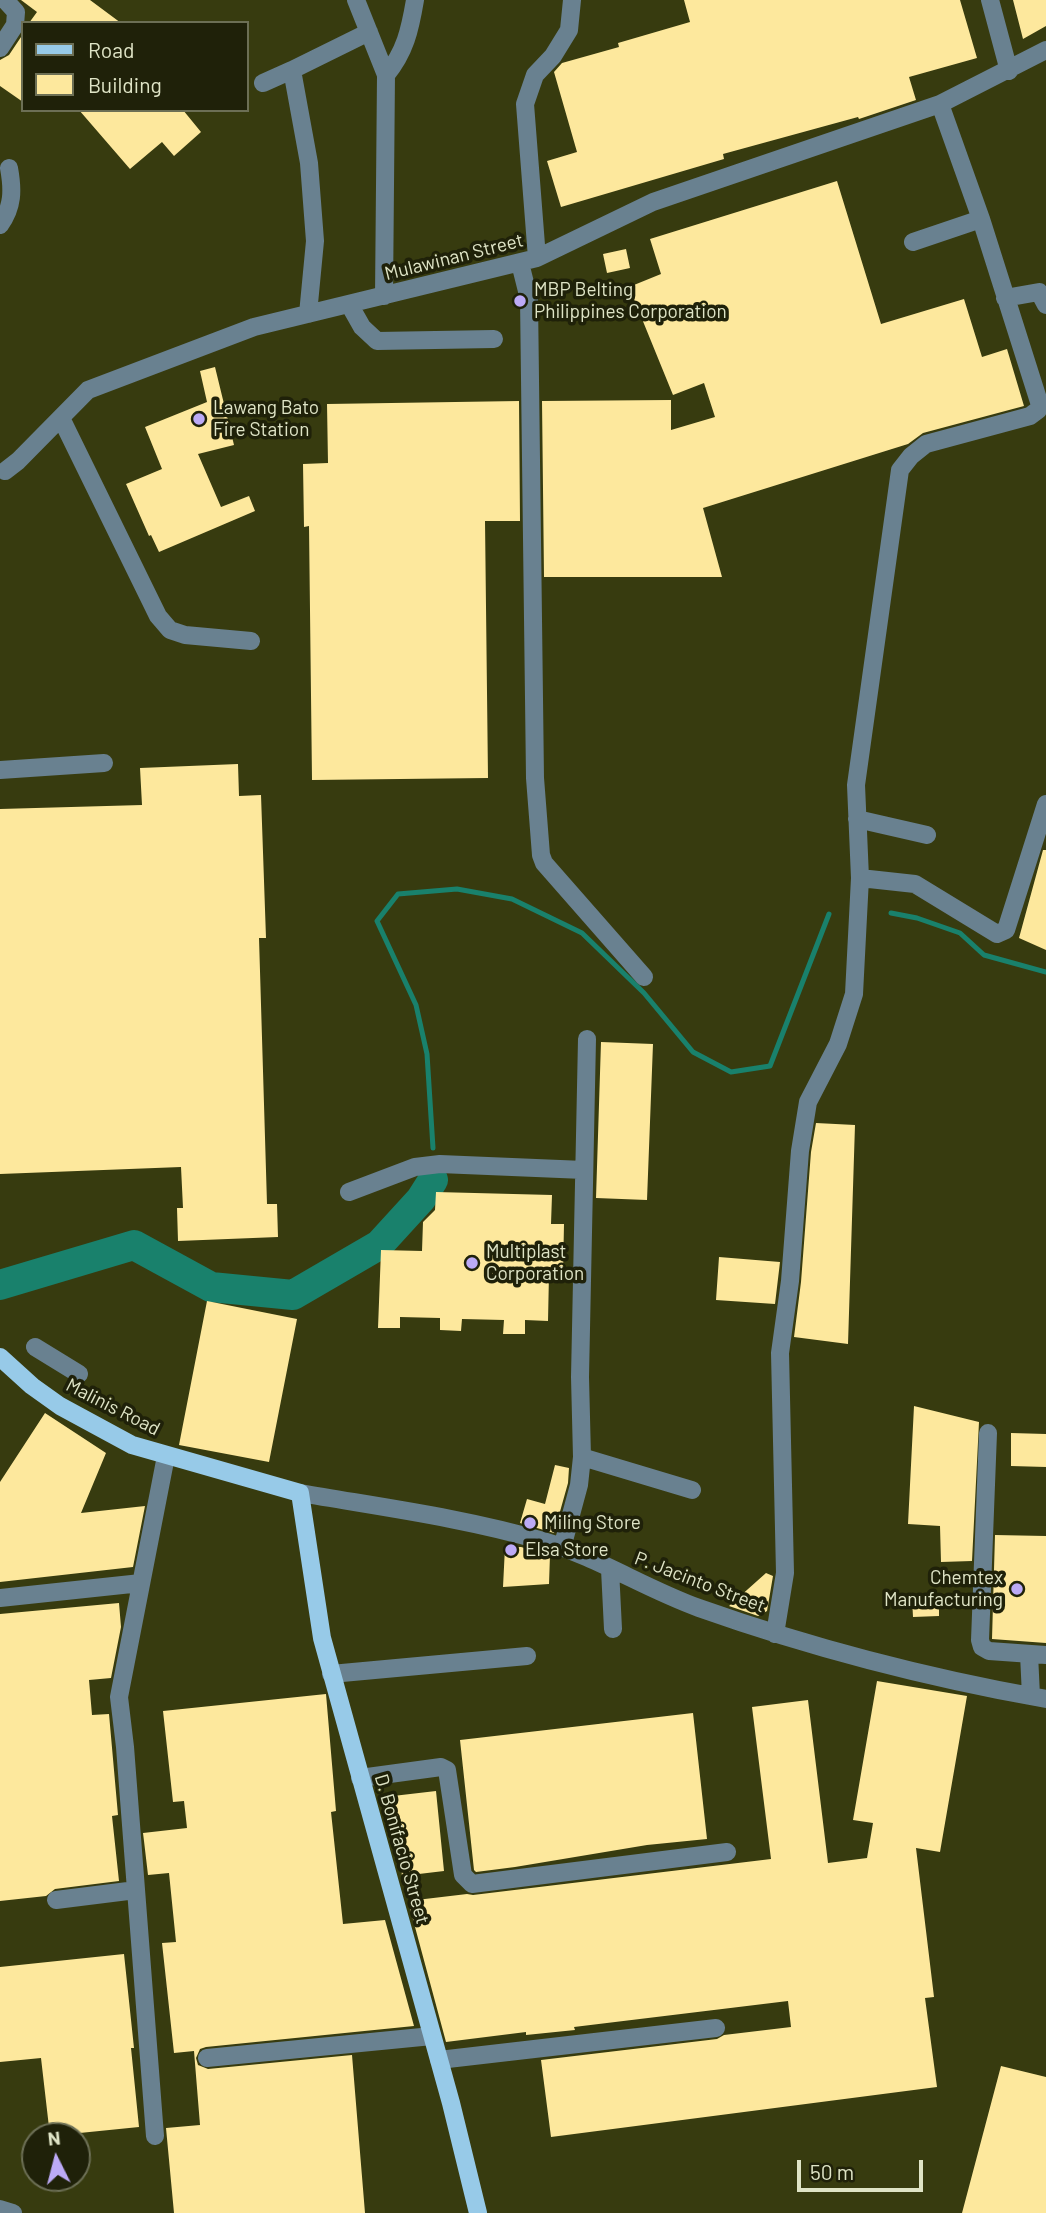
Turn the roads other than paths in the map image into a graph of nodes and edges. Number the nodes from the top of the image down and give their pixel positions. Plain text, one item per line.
1 (5, 0) edge
2 (356, 0) edge
3 (415, 0) edge
4 (572, 0) edge
5 (990, 0) edge
6 (369, 32) junction
7 (0, 48) edge
8 (1046, 50) edge
9 (292, 69) junction
10 (1009, 71) junction
11 (386, 75) junction
12 (263, 83) dead end
13 (940, 104) junction
14 (9, 168) dead end
15 (981, 219) junction
16 (0, 225) edge
17 (913, 242) dead end
18 (528, 260) junction
19 (384, 296) junction
20 (1006, 298) junction
21 (349, 304) junction
22 (1046, 305) edge
23 (308, 314) junction
24 (494, 339) dead end
25 (61, 418) junction
26 (5, 471) dead end
27 (251, 641) dead end
28 (104, 763) dead end
29 (0, 770) edge
30 (1046, 804) edge
31 (857, 819) junction
32 (927, 835) dead end
33 (860, 878) junction
34 (645, 977) dead end
35 (587, 1040) dead end
36 (584, 1170) junction
37 (349, 1192) dead end
38 (35, 1347) dead end
39 (0, 1357) edge
40 (79, 1374) dead end
41 (988, 1433) dead end
42 (166, 1456) junction
43 (582, 1457) junction
44 (692, 1490) dead end
45 (300, 1493) junction
46 (562, 1548) junction
47 (610, 1569) junction
48 (141, 1583) junction
49 (0, 1598) edge
50 (613, 1629) dead end
51 (775, 1634) junction
52 (1037, 1655) edge
53 (527, 1656) dead end
54 (331, 1674) junction
55 (1038, 1698) edge
56 (360, 1778) junction
57 (727, 1852) dead end
58 (136, 1890) junction
59 (56, 1900) dead end
60 (716, 2028) dead end
61 (432, 2036) junction
62 (207, 2058) dead end
63 (439, 2060) junction
64 (155, 2136) dead end
65 (0, 2209) edge
66 (13, 2213) edge
67 (478, 2213) edge

1 - 7 street
2 - 6 street
3 - 11 street
4 - 18 street
5 - 10 street
6 - 9 street
6 - 11 street
8 - 10 street, Mulawinan Street
9 - 12 street
9 - 23 street
10 - 13 street, Mulawinan Street
11 - 19 street
13 - 15 street
13 - 18 street, Mulawinan Street
14 - 16 street
15 - 17 street
15 - 20 street
18 - 19 street, Mulawinan Street
18 - 34 street
19 - 21 street, Mulawinan Street
20 - 22 street
20 - 31 street
21 - 23 street, Mulawinan Street
21 - 24 street
23 - 25 street, Mulawinan Street
25 - 26 street, Mulawinan Street
25 - 27 street
28 - 29 street
30 - 33 street
31 - 32 street
31 - 33 street
33 - 51 street
35 - 36 street
36 - 37 street
36 - 43 street
38 - 40 street
39 - 42 main road, Malinis Road
41 - 52 street
42 - 45 main road, Malinis Road
42 - 48 street
43 - 44 street
43 - 46 street
45 - 46 street, P. Jacinto Street
45 - 54 main road, D. Bonifacio Street
46 - 47 street, P. Jacinto Street
47 - 50 street
47 - 51 street, P. Jacinto Street
48 - 49 street
48 - 58 street
51 - 55 street, P. Jacinto Street
52 - 55 street
53 - 54 street
54 - 56 main road, D. Bonifacio Street
56 - 57 street
56 - 61 main road, D. Bonifacio Street
58 - 59 street
58 - 64 street
60 - 63 street
61 - 62 street
61 - 63 main road, D. Bonifacio Street
63 - 67 main road, D. Bonifacio Street
65 - 66 street

